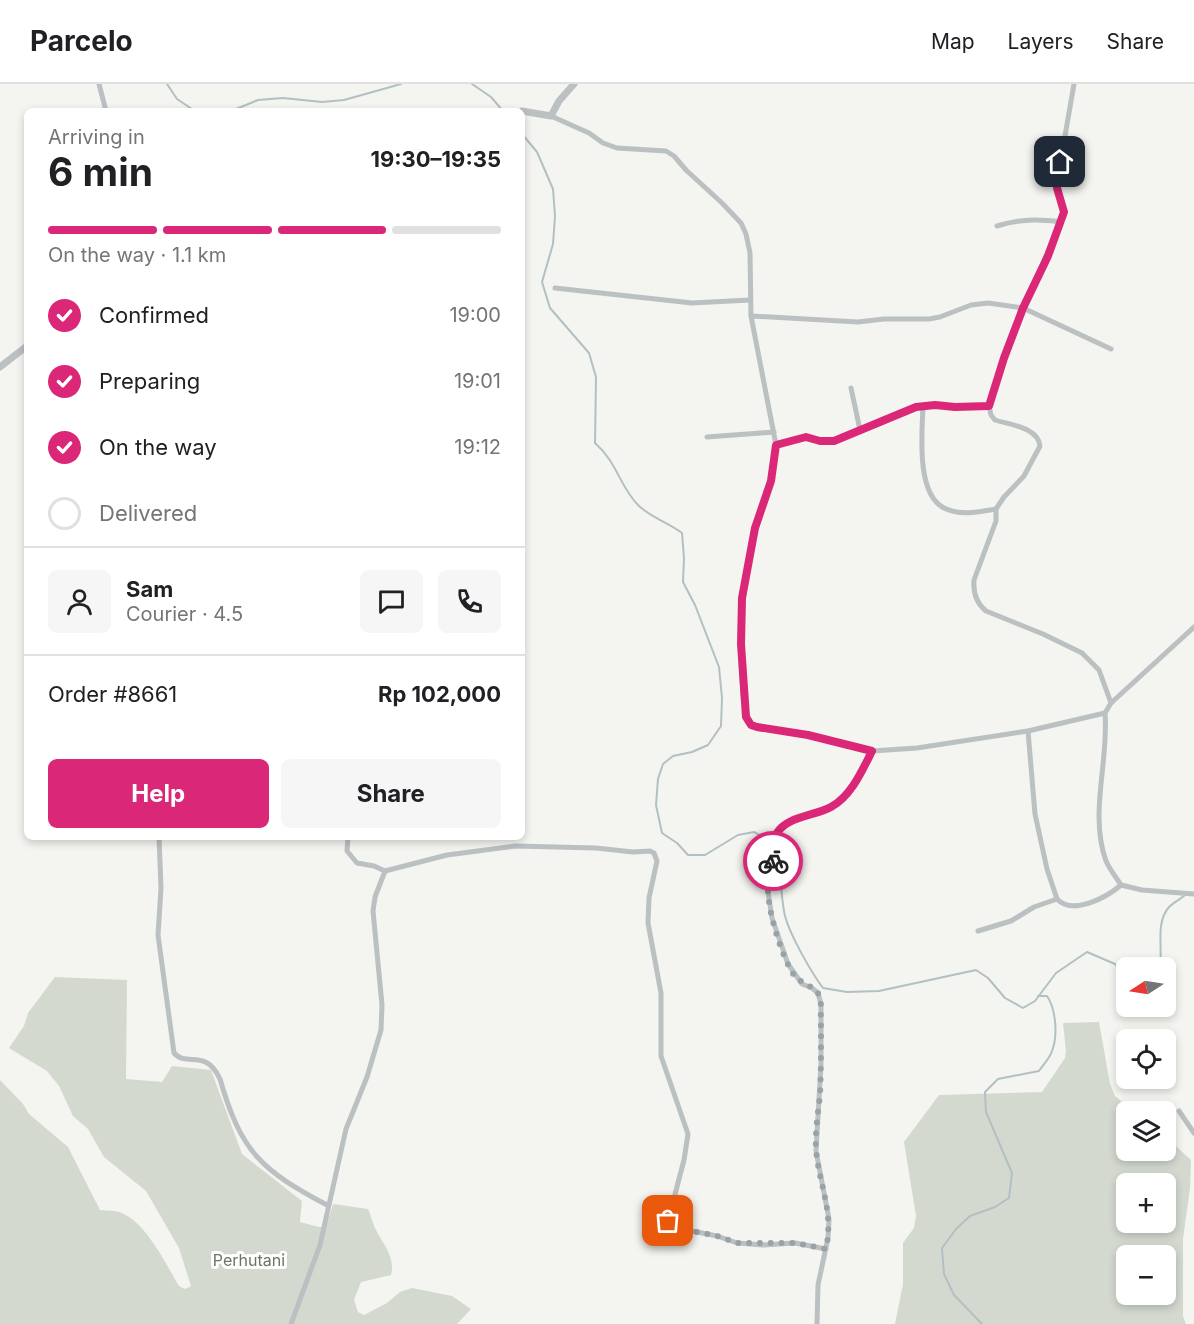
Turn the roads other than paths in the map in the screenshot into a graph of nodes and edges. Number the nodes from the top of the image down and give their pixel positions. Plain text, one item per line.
1 (99, 84) edge
2 (574, 84) edge
3 (1074, 84) edge
4 (105, 108) edge
5 (525, 112) edge
6 (550, 116) junction
7 (1061, 222) junction
8 (997, 226) dead end
9 (555, 288) dead end
10 (750, 300) junction
11 (1023, 308) junction
12 (751, 316) junction
13 (24, 348) edge
14 (1111, 349) dead end
15 (0, 367) edge
16 (852, 388) dead end
17 (923, 406) junction
18 (989, 406) junction
19 (860, 430) junction
20 (774, 432) junction
21 (707, 437) dead end
22 (776, 445) junction
23 (996, 509) junction
24 (1194, 627) edge
25 (1111, 703) junction
26 (1105, 713) junction
27 (1028, 731) junction
28 (872, 751) junction
29 (159, 840) edge
30 (348, 840) edge
31 (385, 871) junction
32 (1121, 885) junction
33 (1189, 894) edge
34 (1057, 899) junction
35 (978, 931) dead end
36 (1179, 1111) dead end
37 (1194, 1133) edge
38 (327, 1205) junction
39 (826, 1249) junction
40 (291, 1324) edge
41 (817, 1324) edge

1 - 4 street
2 - 6 street
3 - 7 street
5 - 6 street
6 - 10 street
7 - 8 street
7 - 11 street
9 - 10 street
10 - 12 street
11 - 12 street
11 - 14 street
11 - 18 street
12 - 20 street
13 - 15 street
16 - 19 street
17 - 18 street
17 - 19 street
17 - 23 street
18 - 23 street
19 - 22 street
20 - 21 street
20 - 22 street
22 - 28 street
23 - 25 street
24 - 25 street
25 - 26 street
26 - 27 street
26 - 32 street
27 - 28 street
27 - 34 street
28 - 39 street
29 - 38 street
30 - 31 street
31 - 38 street
31 - 39 street
32 - 33 street
32 - 34 street
34 - 35 street
36 - 37 street
38 - 40 street
39 - 41 street

